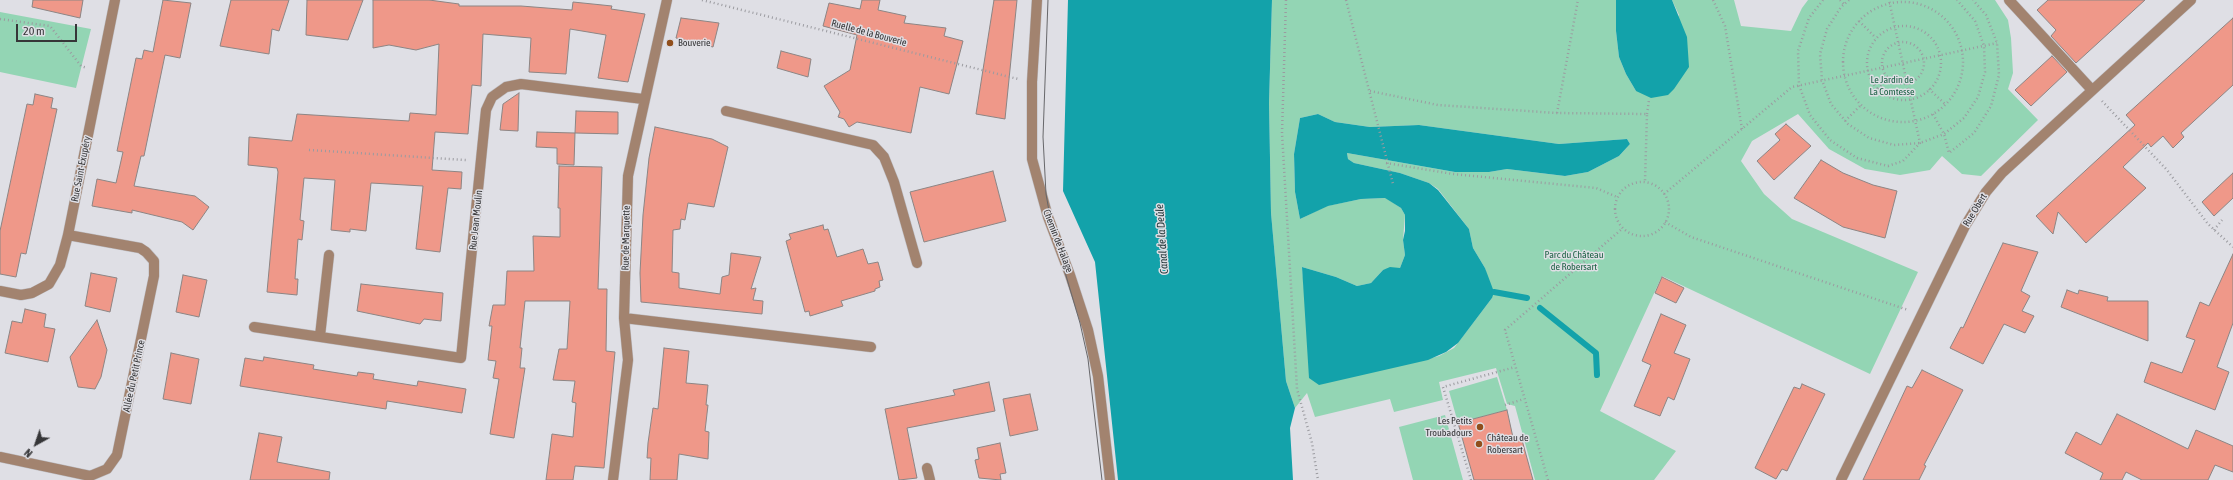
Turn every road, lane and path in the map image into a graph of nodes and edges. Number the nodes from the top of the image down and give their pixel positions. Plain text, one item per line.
1 (115, 0) edge
2 (666, 0) edge
3 (702, 0) edge
4 (1038, 0) edge
5 (1286, 0) edge
6 (1346, 0) edge
7 (1578, 0) edge
8 (1713, 0) edge
9 (1823, 0) edge
10 (1840, 0) edge
11 (1849, 0) edge
12 (1889, 0) edge
13 (1957, 0) edge
14 (1973, 0) edge
15 (2009, 0) edge
16 (2191, 0) edge
17 (1844, 4) junction
18 (1890, 5) junction
19 (0, 18) edge
20 (1859, 21) junction
21 (1895, 27) junction
22 (1876, 38) junction
23 (1899, 43) junction
24 (1997, 43) junction
25 (1984, 46) junction
26 (1963, 50) junction
27 (1940, 55) junction
28 (1923, 59) junction
29 (1903, 63) junction
30 (1883, 67) junction
31 (1868, 70) junction
32 (100, 73) junction
33 (1845, 75) junction
34 (1888, 78) junction
35 (1822, 80) junction
36 (1032, 82) junction
37 (1907, 84) junction
38 (1799, 85) junction
39 (1878, 89) junction
40 (1930, 89) junction
41 (2092, 90) junction
42 (1370, 91) junction
43 (644, 99) junction
44 (1911, 99) junction
45 (1649, 100) dead end
46 (1946, 105) junction
47 (1860, 106) junction
48 (726, 111) dead end
49 (1557, 113) junction
50 (1647, 114) junction
51 (1933, 114) junction
52 (1845, 121) junction
53 (1915, 121) junction
54 (1742, 130) junction
55 (1944, 134) junction
56 (1920, 144) junction
57 (309, 150) dead end
58 (482, 161) junction
59 (1386, 162) junction
60 (1645, 181) junction
61 (1393, 184) dead end
62 (1664, 194) junction
63 (1617, 197) junction
64 (2222, 220) dead end
65 (1665, 222) junction
66 (1623, 228) junction
67 (2214, 230) junction
68 (68, 235) junction
69 (2233, 247) edge
70 (329, 255) dead end
71 (917, 263) dead end
72 (0, 291) edge
73 (1921, 316) junction
74 (624, 318) junction
75 (254, 327) dead end
76 (320, 336) junction
77 (871, 347) dead end
78 (1515, 367) junction
79 (1524, 399) junction
80 (1505, 405) dead end
81 (1456, 416) dead end
82 (1452, 417) junction
83 (0, 457) edge
84 (927, 468) dead end
85 (613, 480) edge
86 (930, 480) edge
87 (1110, 480) edge
88 (1318, 480) edge
89 (1471, 480) edge
90 (1548, 480) edge
91 (1842, 480) edge

1 - 32 street, Rue Saint-Exupéry
2 - 43 street, Rue de Marquette
3 - 36 path, Ruelle de la Bouverie
4 - 36 street, Chemin de Halage
5 - 88 path
6 - 42 path
7 - 49 path
8 - 54 path
9 - 38 path
10 - 17 path
11 - 17 path
12 - 18 path
13 - 25 path
14 - 24 path
15 - 41 street
16 - 41 street, Rue Obert
17 - 35 path
18 - 20 path
18 - 21 path
18 - 26 path
19 - 32 path
20 - 22 path
20 - 33 path
21 - 22 path
21 - 23 path
21 - 27 path
22 - 31 path
23 - 28 path
23 - 29 path
23 - 30 path
24 - 25 path
24 - 55 path
25 - 26 path
25 - 55 path
26 - 27 path
26 - 46 path
27 - 28 path
27 - 40 path
28 - 29 path
28 - 37 path
29 - 30 path
29 - 37 path
30 - 31 path
30 - 34 path
31 - 33 path
31 - 39 path
32 - 68 street, Rue Saint-Exupéry
33 - 35 path
33 - 47 path
34 - 37 path
34 - 39 path
35 - 38 path
35 - 52 path
36 - 87 street, Chemin de Halage
37 - 44 path
38 - 54 path
38 - 56 path
39 - 44 path
40 - 44 path
40 - 46 path
41 - 67 path
41 - 73 street, Rue Obert
42 - 49 path
42 - 59 path
43 - 58 street, Rue Jean Moulin
43 - 74 street, Rue de Marquette
44 - 53 path
45 - 50 path
46 - 51 path
47 - 52 path
47 - 53 path
48 - 71 street
49 - 50 path
50 - 60 path
51 - 53 path
51 - 55 path
52 - 56 path
53 - 56 path
54 - 62 path
55 - 56 path
57 - 58 path
58 - 76 street, Rue Jean Moulin
59 - 61 path
59 - 63 path
60 - 62 path
60 - 63 path
62 - 65 path
63 - 66 path
64 - 67 path
65 - 66 path
65 - 73 path
66 - 78 path
67 - 69 path
68 - 72 street, Rue Saint-Exupéry
68 - 83 street, Allée du Petit Prince
70 - 76 street
73 - 91 street, Rue Obert
74 - 77 street
74 - 85 street, Rue de Marquette
75 - 76 street, Rue Jean Moulin
78 - 79 path
78 - 82 path
79 - 80 path
79 - 90 path
81 - 82 path
82 - 89 path
84 - 86 street

